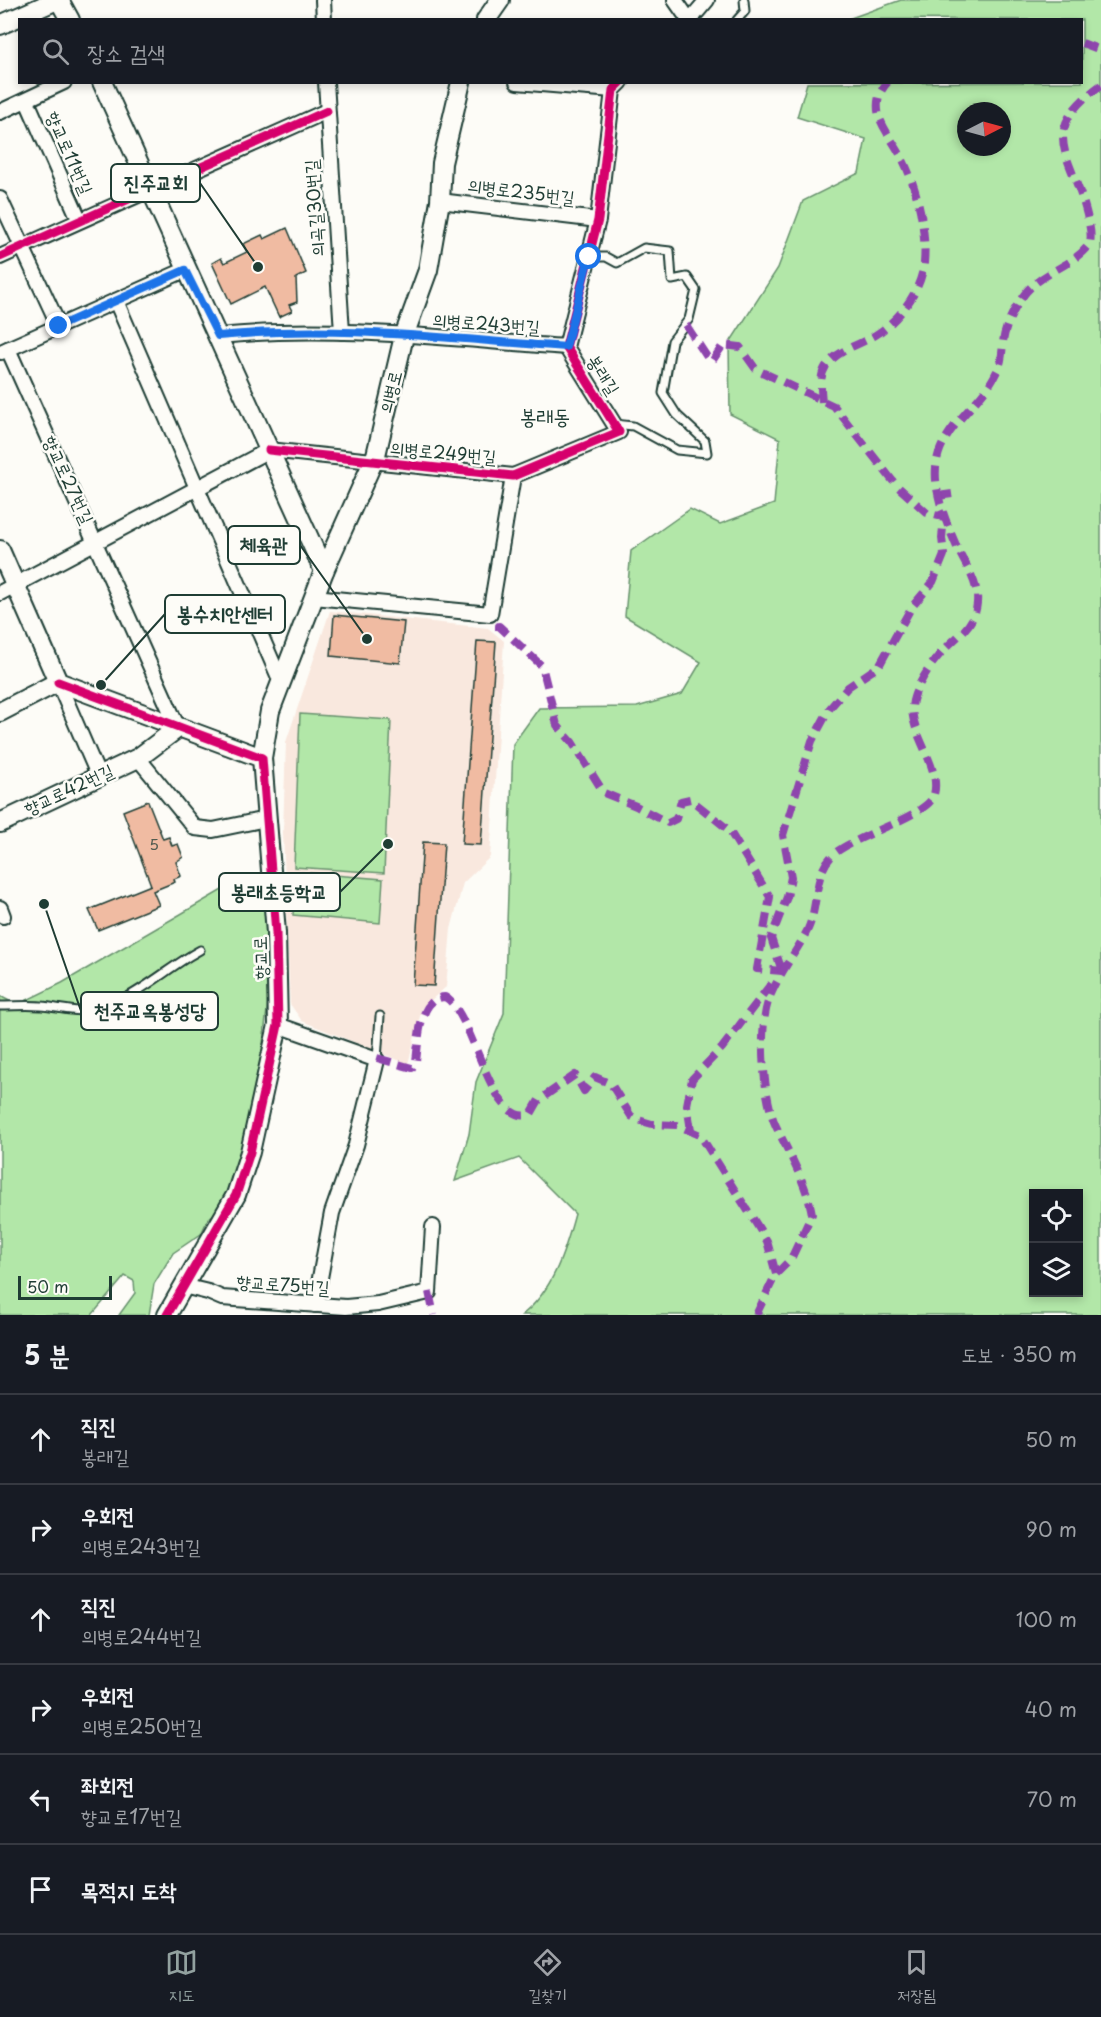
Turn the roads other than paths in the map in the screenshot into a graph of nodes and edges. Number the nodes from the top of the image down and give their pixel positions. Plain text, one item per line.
1 (58, 0) edge
2 (323, 0) edge
3 (500, 0) edge
4 (675, 0) edge
5 (707, 0) edge
6 (744, 0) edge
7 (69, 18) edge
8 (324, 18) edge
9 (487, 18) edge
10 (688, 18) edge
11 (691, 18) edge
12 (739, 18) edge
13 (0, 25) edge
14 (60, 84) edge
15 (103, 84) edge
16 (326, 84) edge
17 (461, 84) edge
18 (567, 84) edge
19 (617, 86) edge
20 (27, 101) junction
21 (327, 111) junction
22 (0, 112) edge
23 (151, 191) junction
24 (0, 199) edge
25 (440, 201) junction
26 (79, 219) junction
27 (598, 220) junction
28 (21, 247) junction
29 (0, 257) edge
30 (589, 257) junction
31 (185, 270) junction
32 (116, 301) junction
33 (59, 326) junction
34 (342, 332) junction
35 (218, 336) junction
36 (404, 336) junction
37 (566, 347) junction
38 (4, 351) edge
39 (614, 424) junction
40 (269, 450) junction
41 (371, 463) junction
42 (513, 476) junction
43 (198, 488) junction
44 (96, 542) junction
45 (0, 550) edge
46 (324, 571) junction
47 (8, 588) edge
48 (314, 597) junction
49 (58, 682) junction
50 (281, 682) junction
51 (0, 712) edge
52 (178, 728) junction
53 (138, 758) junction
54 (262, 758) junction
55 (99, 777) junction
56 (266, 819) junction
57 (0, 823) edge
58 (200, 950) dead end
59 (0, 1006) edge
60 (380, 1016) dead end
61 (278, 1025) junction
62 (377, 1060) junction
63 (433, 1227) dead end
64 (183, 1286) junction
65 (315, 1305) junction
66 (345, 1311) edge
67 (167, 1315) edge

1 - 7 street
1 - 13 street
2 - 8 street
3 - 9 street
4 - 10 street
5 - 11 street
6 - 12 lane
14 - 20 street
15 - 23 street
16 - 21 street, 의곡길30번길
17 - 25 street, 의병로
18 - 19 street
19 - 27 street, 봉래길
20 - 22 street
20 - 26 street, 향교로11번길
21 - 23 street, 향교로11번길
21 - 34 street, 의곡길30번길
23 - 26 street, 향교로11번길
23 - 31 street
24 - 28 street
25 - 27 street, 의병로235번길
25 - 36 street, 의병로
26 - 28 street, 향교로11번길
27 - 30 street, 봉래길
28 - 29 street, 향교로11번길
28 - 33 street
30 - 37 street, 봉래길
30 - 39 lane
31 - 32 street
31 - 35 street
32 - 33 street
32 - 43 street
33 - 38 street
34 - 35 street, 의병로243번길
34 - 36 street, 의병로243번길
35 - 40 street
36 - 37 street, 의병로243번길
36 - 41 street, 의병로
37 - 39 street, 봉래길
38 - 44 street, 향교로27번길
39 - 42 street, 봉래길
40 - 41 street, 의병로249번길
40 - 43 street, 향교로27번길
40 - 46 street
41 - 42 street, 의병로249번길
41 - 46 street, 의병로
42 - 48 street
43 - 44 street, 향교로27번길
43 - 50 street
44 - 47 street, 향교로27번길
44 - 52 street
45 - 47 street
46 - 48 street, 의병로
47 - 49 street
48 - 50 street, 의병로
49 - 51 street
49 - 52 street
49 - 55 street
50 - 54 street, 의병로
52 - 53 street, 향교로42번길
52 - 54 street
53 - 55 street, 향교로42번길
53 - 56 street
54 - 56 street, 향교로
55 - 57 street, 향교로42번길
56 - 61 street, 향교로
58 - 59 lane
60 - 62 lane
61 - 62 street
61 - 64 street, 향교로
62 - 65 street
63 - 66 street, 향교로75번길
64 - 65 street, 향교로75번길
64 - 67 street, 향교로
65 - 66 street, 향교로75번길

